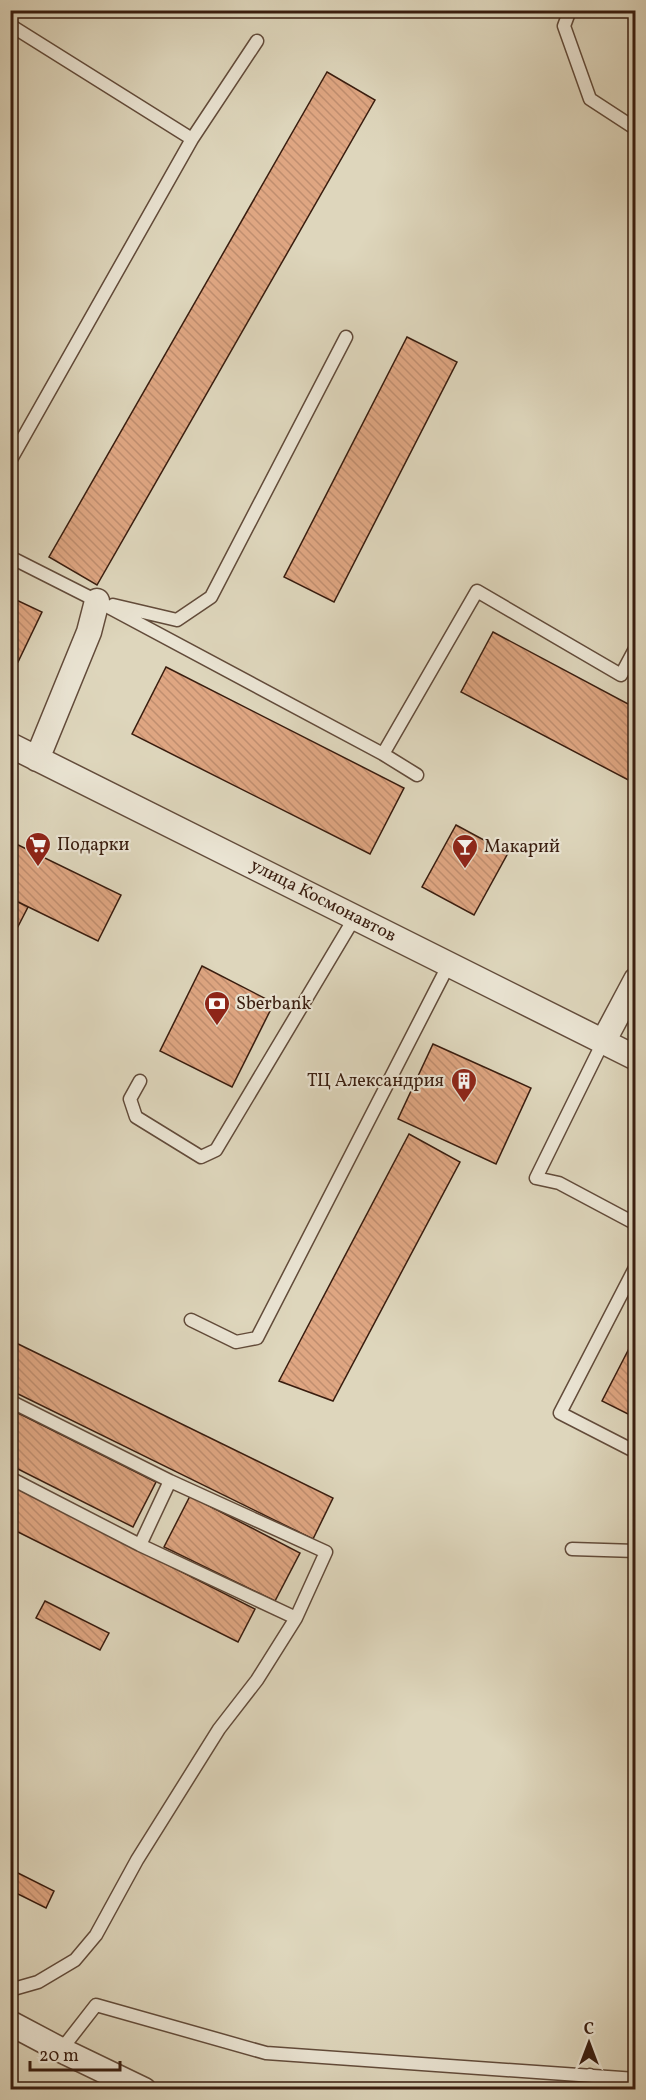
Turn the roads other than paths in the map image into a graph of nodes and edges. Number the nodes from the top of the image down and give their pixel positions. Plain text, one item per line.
1 (570, 10) edge
2 (10, 25) edge
3 (257, 41) dead end
4 (636, 129) edge
5 (192, 139) junction
6 (346, 337) dead end
7 (10, 461) edge
8 (10, 557) edge
9 (97, 601) junction
10 (636, 647) edge
11 (10, 746) edge
12 (383, 754) junction
13 (37, 759) junction
14 (417, 775) dead end
15 (355, 917) junction
16 (448, 964) junction
17 (636, 981) edge
18 (603, 1041) junction
19 (636, 1058) edge
20 (140, 1081) dead end
21 (636, 1224) edge
22 (636, 1266) edge
23 (192, 1320) dead end
24 (10, 1401) edge
25 (636, 1452) edge
26 (10, 1478) edge
27 (170, 1482) junction
28 (140, 1545) junction
29 (572, 1549) dead end
30 (636, 1551) edge
31 (296, 1618) junction
32 (10, 1990) edge
33 (10, 2023) edge
34 (61, 2050) junction
35 (590, 2075) junction
36 (636, 2079) edge
37 (144, 2090) edge
38 (592, 2090) edge

1 - 4 lane
2 - 5 lane
3 - 5 lane
5 - 7 lane
6 - 9 lane
8 - 9 lane
9 - 12 lane
9 - 13 street
10 - 12 lane
11 - 13 street, улица Космонавтов
12 - 14 lane
13 - 15 street, улица Космонавтов
15 - 16 street, улица Космонавтов
15 - 20 lane
16 - 18 street, улица Космонавтов
16 - 23 lane
17 - 18 street
18 - 19 street, улица Космонавтов
18 - 21 lane
22 - 25 lane
24 - 27 lane
26 - 28 lane
27 - 28 lane
27 - 31 lane
28 - 31 lane
29 - 30 lane
31 - 32 lane
33 - 34 street
34 - 35 lane
34 - 37 street
35 - 36 lane
35 - 38 lane

